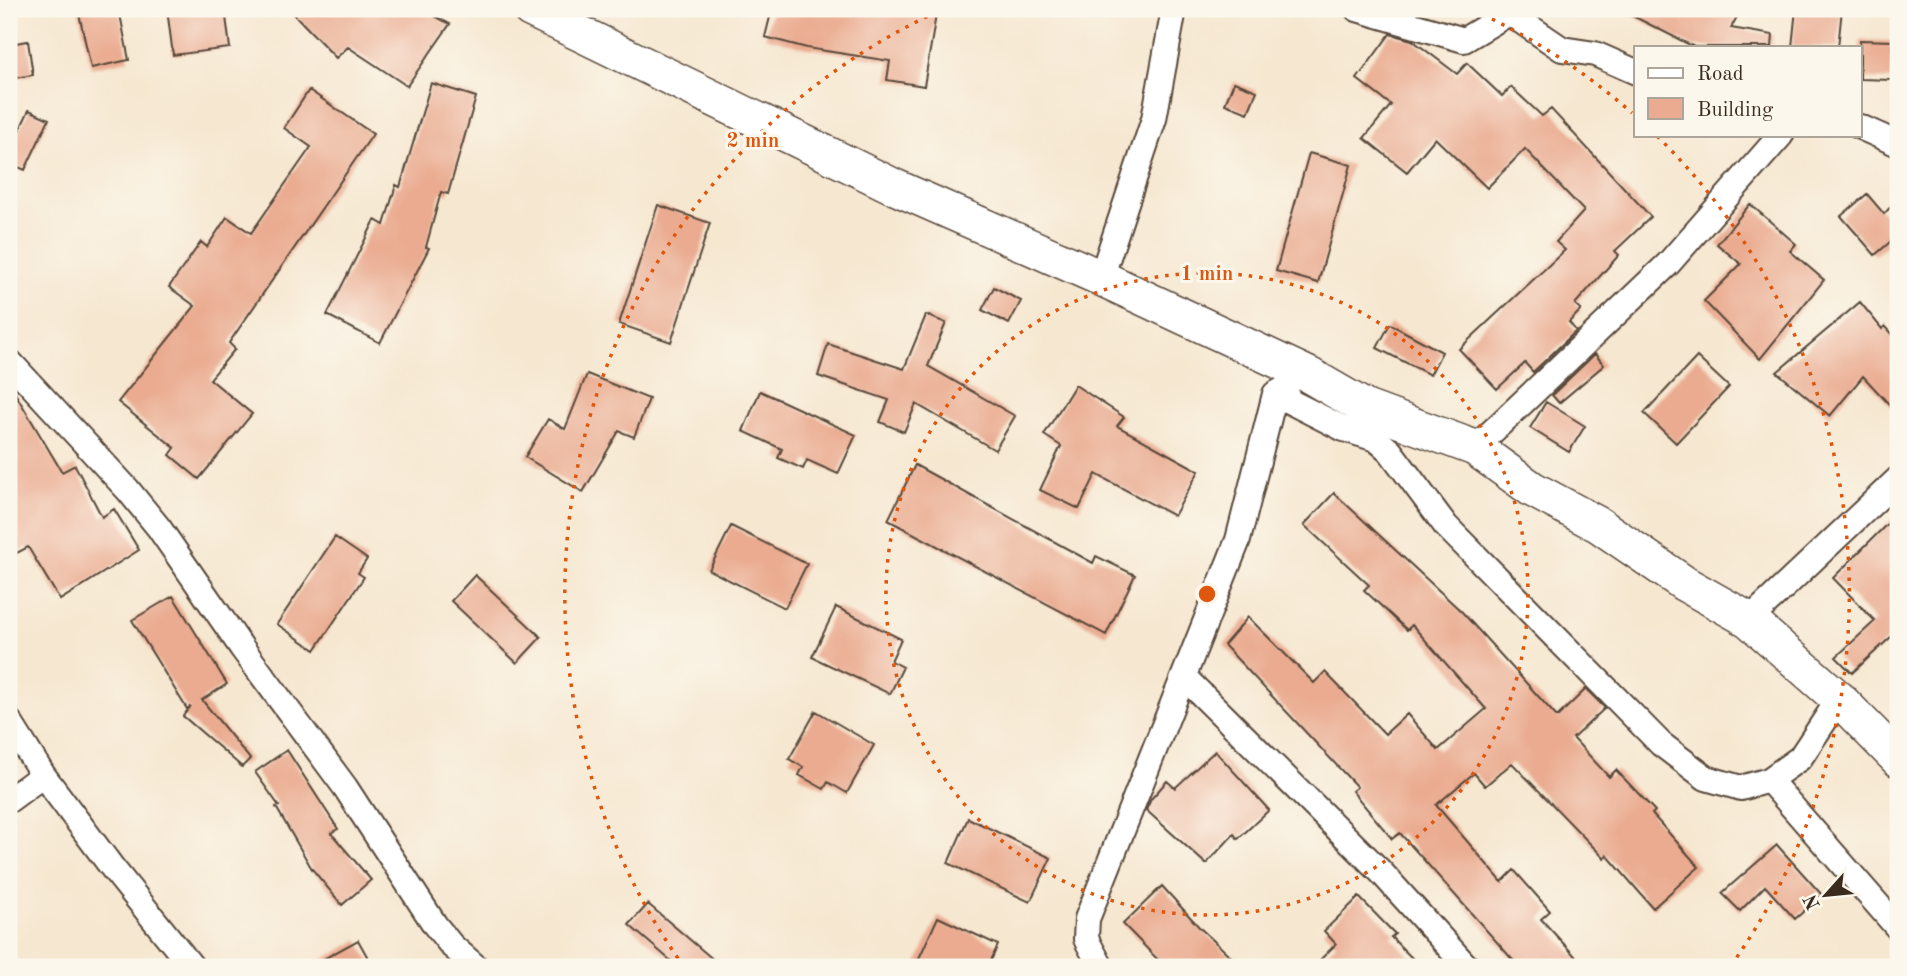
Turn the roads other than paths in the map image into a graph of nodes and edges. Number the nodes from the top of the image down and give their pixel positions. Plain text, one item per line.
1 (530, 9) edge
2 (1174, 9) edge
3 (1357, 9) edge
4 (1510, 11) edge
5 (1634, 71) edge
6 (1862, 128) edge
7 (1781, 136) edge
8 (1898, 144) edge
9 (1101, 278) junction
10 (9, 361) edge
11 (1309, 375) junction
12 (1275, 394) junction
13 (1475, 448) junction
14 (1898, 479) edge
15 (1749, 620) junction
16 (1184, 677) junction
17 (1839, 699) junction
18 (9, 722) edge
19 (1898, 759) edge
20 (43, 775) junction
21 (1769, 780) junction
22 (9, 800) edge
23 (1898, 928) edge
24 (192, 967) edge
25 (476, 967) edge
26 (1101, 967) edge
27 (1467, 967) edge

1 - 9 street
2 - 9 street
3 - 4 street
4 - 5 street
6 - 8 street
7 - 13 street
9 - 11 street
10 - 25 street
11 - 12 street
11 - 13 street
12 - 16 street
12 - 21 street
13 - 15 street
14 - 15 street
15 - 17 street
16 - 26 street
16 - 27 street
17 - 19 street
17 - 21 street
18 - 20 street
20 - 22 street
20 - 24 street
21 - 23 street

